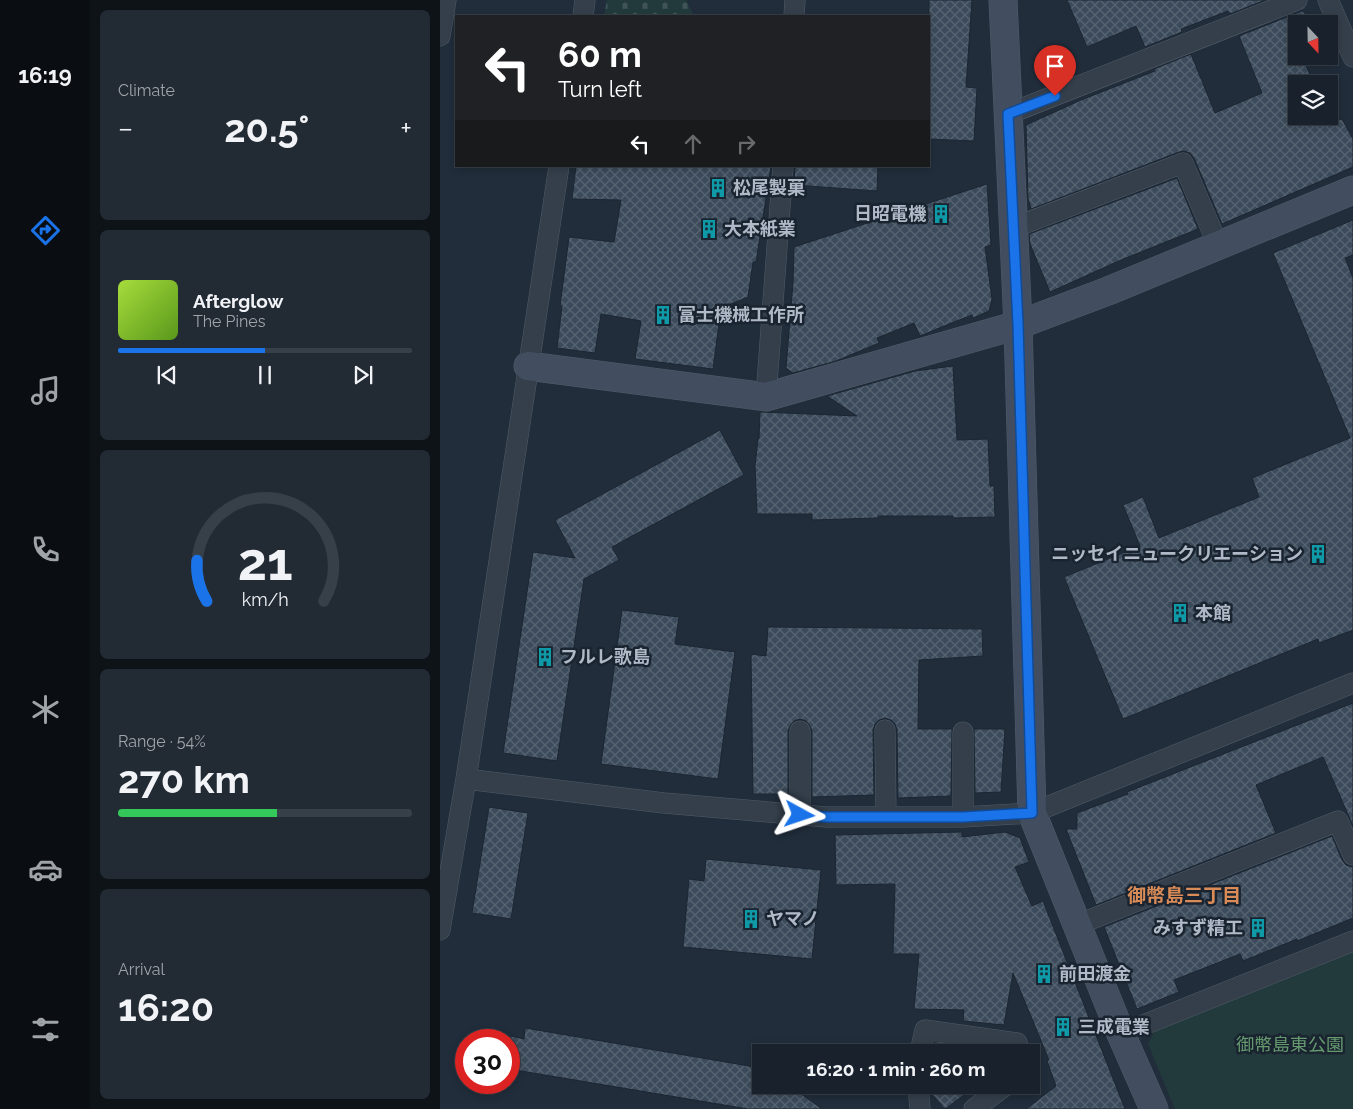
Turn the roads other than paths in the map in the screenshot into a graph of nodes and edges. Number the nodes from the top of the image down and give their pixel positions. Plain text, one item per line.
1 (446, 0) edge
2 (585, 0) edge
3 (795, 0) edge
4 (1003, 0) edge
5 (1297, 0) edge
6 (1328, 0) edge
7 (583, 15) edge
8 (794, 15) edge
9 (440, 36) edge
10 (1353, 57) edge
11 (1008, 114) junction
12 (559, 167) edge
13 (782, 167) edge
14 (1353, 190) edge
15 (1013, 228) junction
16 (1218, 245) junction
17 (1018, 325) junction
18 (528, 366) junction
19 (766, 397) junction
20 (1353, 684) edge
21 (800, 730) dead end
22 (885, 730) dead end
23 (963, 732) dead end
24 (466, 779) junction
25 (1032, 813) junction
26 (800, 815) junction
27 (886, 817) junction
28 (963, 817) junction
29 (1353, 855) edge
30 (1077, 925) junction
31 (440, 930) edge
32 (1353, 941) edge
33 (1121, 1034) junction
34 (922, 1044) edge
35 (1017, 1044) edge
36 (919, 1094) edge
37 (994, 1094) edge
38 (920, 1109) edge
39 (974, 1109) edge
40 (1154, 1109) edge

1 - 9 street
2 - 7 street
3 - 8 street
4 - 11 street
5 - 11 street
6 - 10 street
11 - 15 street
12 - 18 street
13 - 19 street
14 - 16 street
15 - 16 street
15 - 17 street
16 - 17 street
17 - 19 street
17 - 25 street
18 - 19 street
18 - 24 street
20 - 25 street
21 - 26 street
22 - 27 street
23 - 28 street
24 - 26 street
24 - 31 street
25 - 28 street
25 - 30 street
26 - 27 street
27 - 28 street
29 - 30 street
30 - 33 street
32 - 33 street
33 - 40 street
34 - 35 street
36 - 38 street
37 - 39 street

